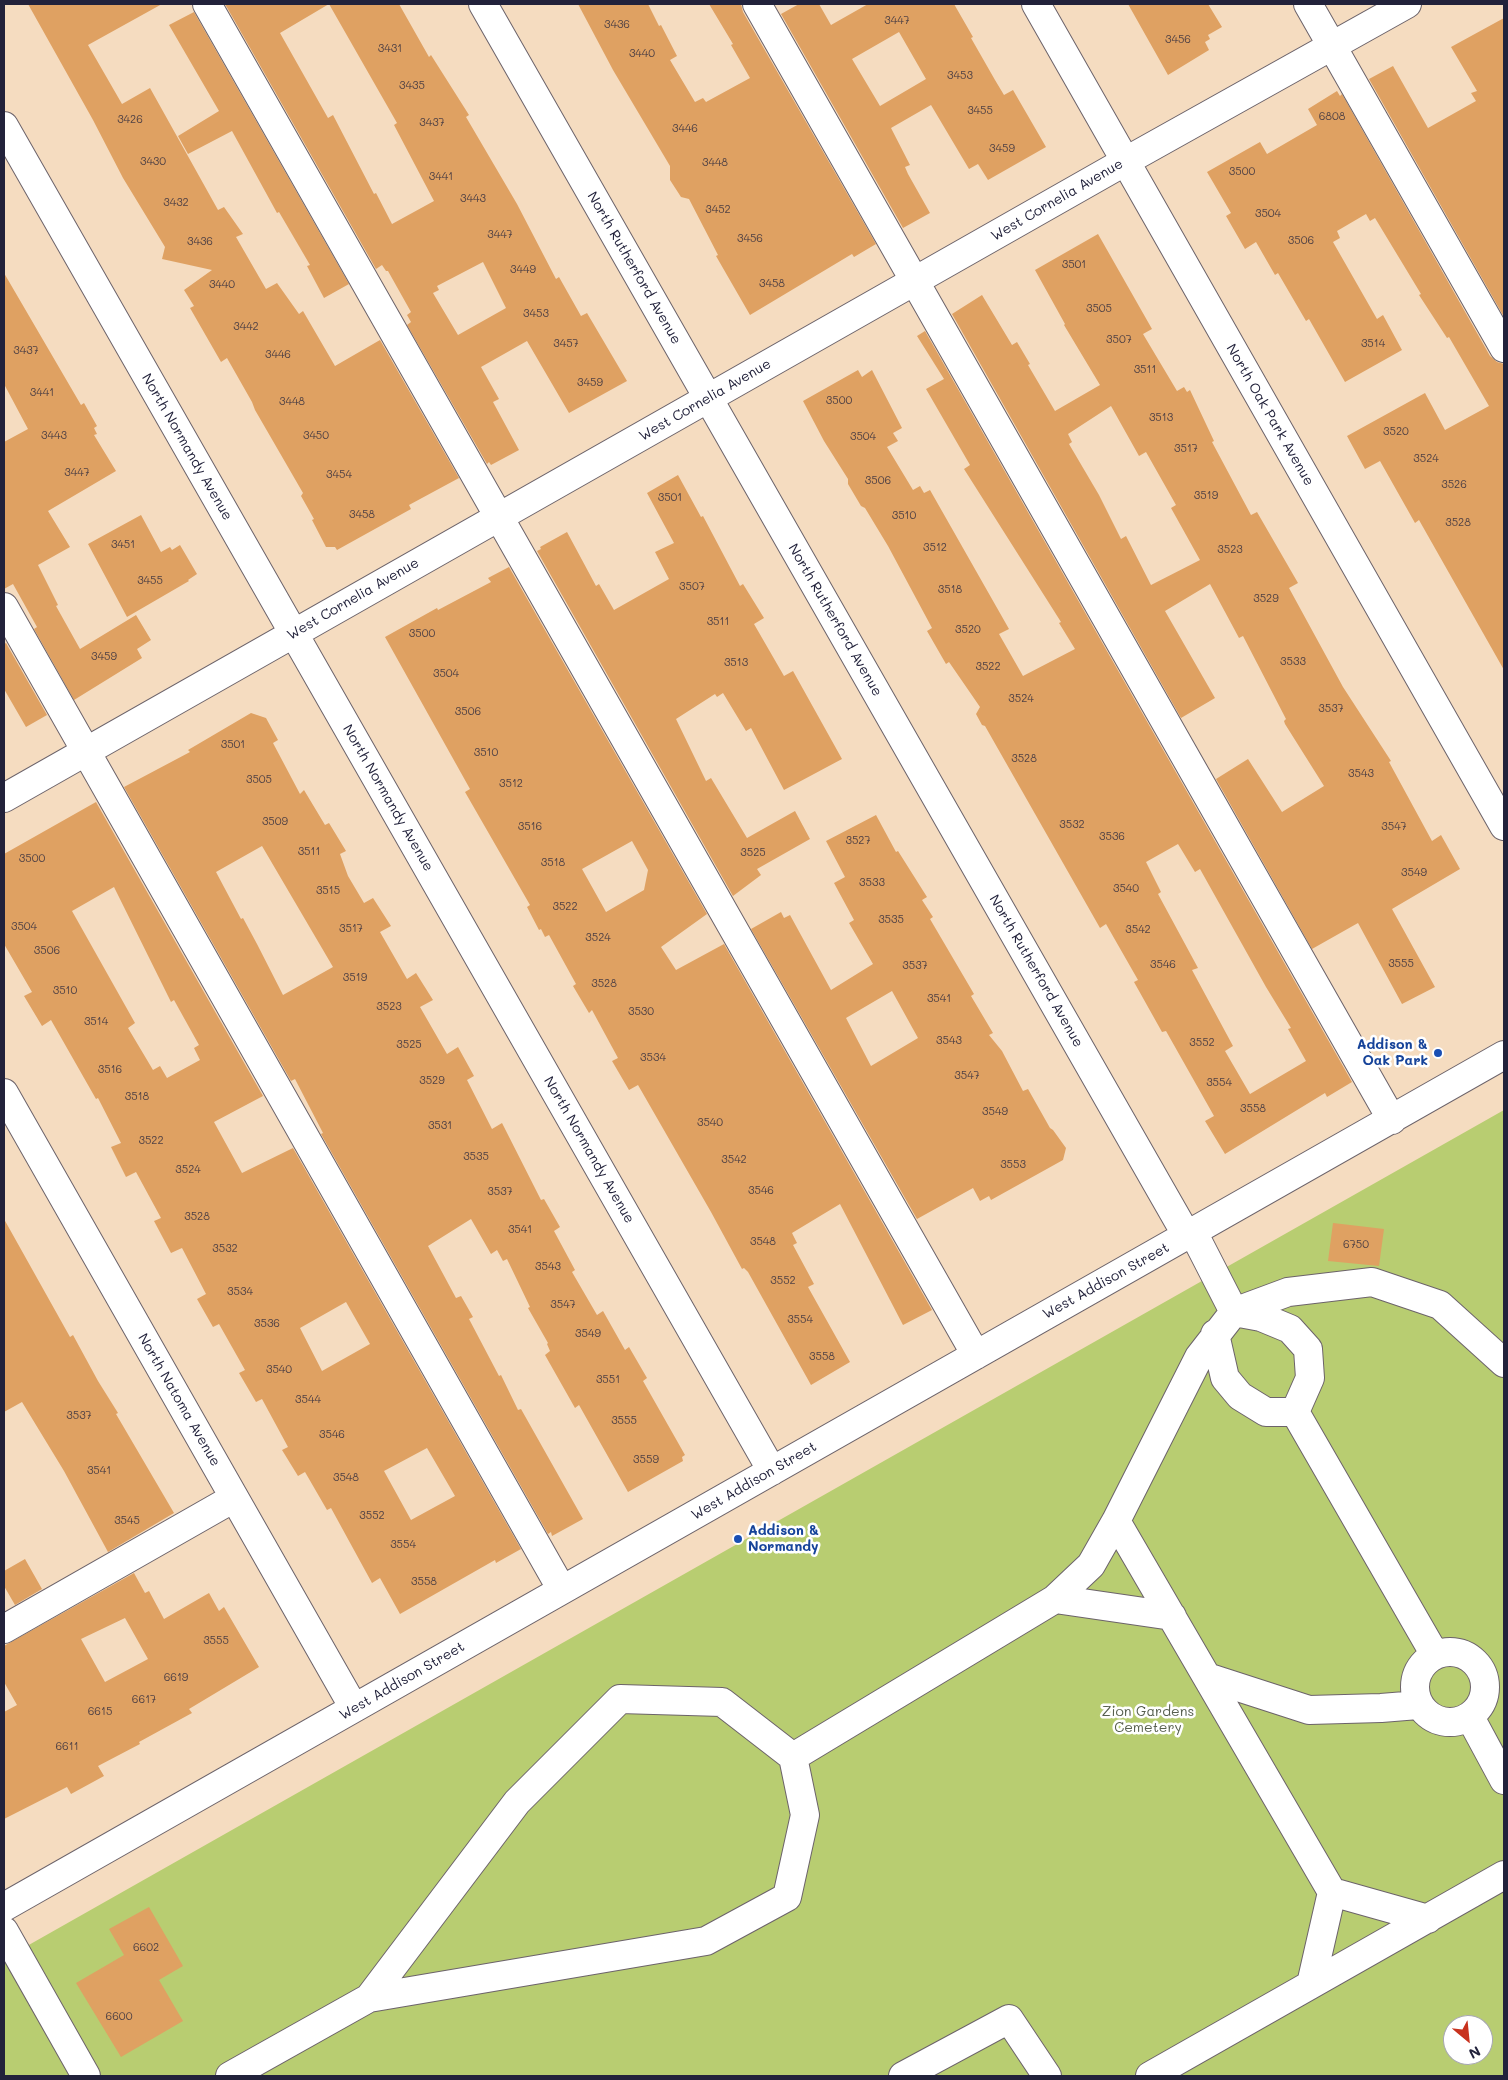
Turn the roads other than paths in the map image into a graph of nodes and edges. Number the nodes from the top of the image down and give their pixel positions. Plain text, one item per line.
1 (207, 4) edge
2 (483, 4) edge
3 (757, 4) edge
4 (1036, 4) edge
5 (1308, 4) edge
6 (1407, 4) edge
7 (1332, 46) junction
8 (4, 126) edge
9 (1126, 161) junction
10 (914, 281) junction
11 (1504, 348) edge
12 (708, 398) junction
13 (499, 516) junction
14 (4, 607) edge
15 (293, 633) junction
16 (86, 751) junction
17 (1494, 786) edge
18 (4, 798) edge
19 (1504, 826) edge
20 (1504, 1056) edge
21 (4, 1093) edge
22 (1392, 1120) junction
23 (1190, 1234) junction
24 (1234, 1312) junction
25 (1215, 1334) junction
26 (976, 1355) junction
27 (1504, 1363) edge
28 (1295, 1412) junction
29 (772, 1471) junction
30 (234, 1498) junction
31 (1116, 1521) junction
32 (562, 1590) junction
33 (1055, 1599) junction
34 (1172, 1616) junction
35 (4, 1629) edge
36 (1435, 1655) junction
37 (1207, 1677) junction
38 (1495, 1685) edge
39 (1418, 1704) junction
40 (354, 1708) junction
41 (1470, 1716) junction
42 (793, 1757) junction
43 (1504, 1780) edge
44 (1504, 1876) edge
45 (1332, 1892) junction
46 (4, 1907) edge
47 (1428, 1919) junction
48 (4, 1931) edge
49 (1311, 1984) junction
50 (369, 1998) junction
51 (86, 2076) edge
52 (230, 2076) edge
53 (903, 2076) edge
54 (1047, 2076) edge
55 (1150, 2076) edge

1 - 13 street
2 - 12 street, North Rutherford Avenue
3 - 10 street
4 - 9 street, North Oak Park Avenue
5 - 7 street
6 - 7 street, West Cornelia Avenue
7 - 9 street, West Cornelia Avenue
7 - 11 street
8 - 15 street, North Normandy Avenue
9 - 10 street, West Cornelia Avenue
9 - 17 street, North Oak Park Avenue
10 - 12 street, West Cornelia Avenue
10 - 22 street
12 - 13 street, West Cornelia Avenue
12 - 23 street, North Rutherford Avenue
13 - 15 street, West Cornelia Avenue
13 - 26 street
14 - 16 street
15 - 16 street, West Cornelia Avenue
15 - 29 street, North Normandy Avenue
16 - 18 street, West Cornelia Avenue
16 - 32 street
17 - 19 street, North Oak Park Avenue
20 - 22 street, West Addison Street
21 - 30 street, North Natoma Avenue
22 - 23 street, West Addison Street
23 - 24 street, North Rutherford Avenue
23 - 26 street, West Addison Street
24 - 25 street
24 - 27 street
24 - 28 street
25 - 28 street
25 - 31 street
26 - 29 street, West Addison Street
28 - 36 street
29 - 32 street, West Addison Street
30 - 35 street
30 - 40 street, North Natoma Avenue
31 - 33 street
31 - 34 street
32 - 40 street, West Addison Street
33 - 34 street
33 - 42 street
34 - 37 street
36 - 38 street
36 - 39 street
37 - 39 street
37 - 45 street
38 - 41 street
39 - 41 street
40 - 46 street, West Addison Street
41 - 43 street
42 - 50 street
42 - 50 street
44 - 47 street
45 - 47 street
45 - 49 street
47 - 49 street
48 - 51 street
49 - 55 street
50 - 52 street
53 - 54 street

